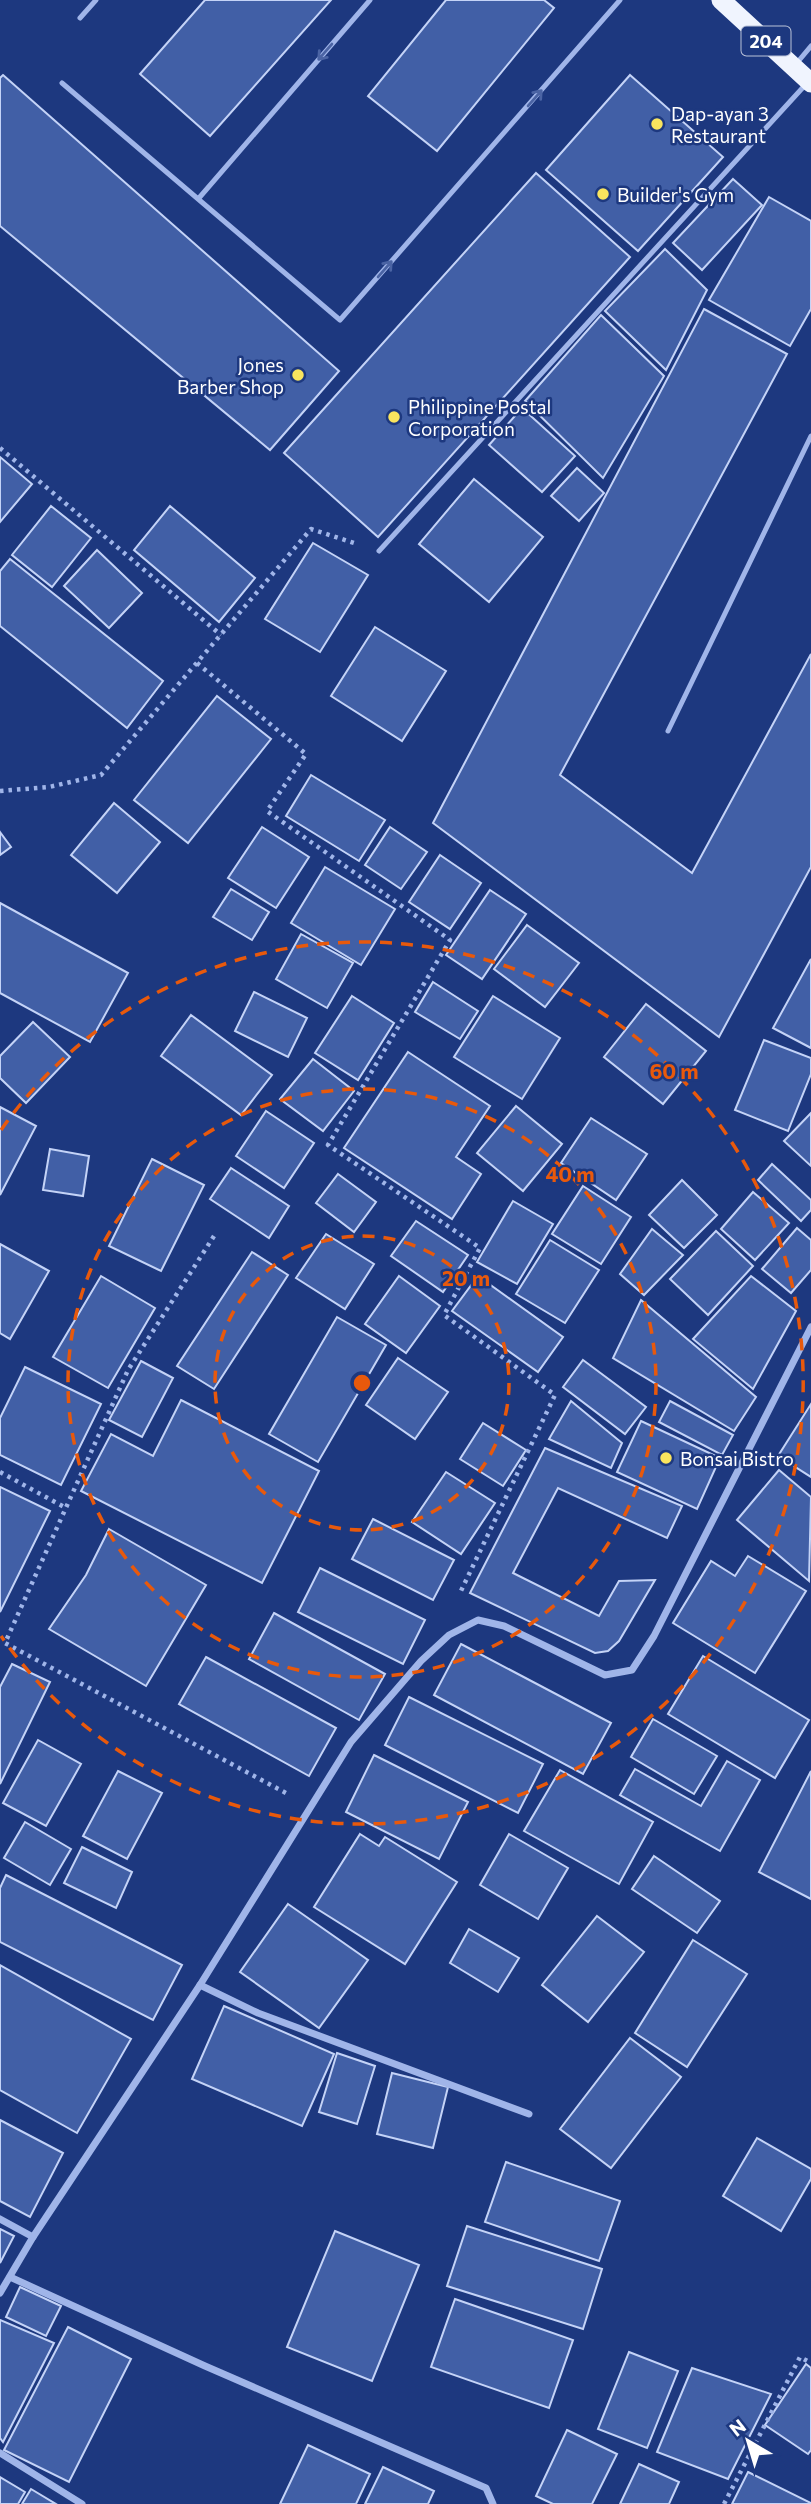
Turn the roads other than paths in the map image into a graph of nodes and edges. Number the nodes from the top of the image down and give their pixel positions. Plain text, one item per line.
1 (96, 0) edge
2 (370, 0) edge
3 (620, 0) edge
4 (721, 0) edge
5 (80, 18) dead end
6 (811, 46) edge
7 (793, 66) junction
8 (810, 82) edge
9 (62, 83) dead end
10 (199, 198) junction
11 (811, 436) edge
12 (379, 551) road end
13 (668, 731) dead end
14 (811, 1327) edge
15 (200, 1985) junction
16 (529, 2114) dead end
17 (0, 2219) edge
18 (33, 2237) junction
19 (10, 2277) junction
20 (0, 2293) edge
21 (0, 2453) edge
22 (82, 2504) edge
23 (493, 2504) edge

1 - 5 lane
2 -> 10 lane
10 -> 3 lane
4 - 7 highway, 204
6 - 7 lane
7 - 8 highway, 204
8 - 12 lane
9 - 10 lane
11 - 13 lane
14 - 15 street
15 - 16 street
15 - 18 street
17 - 18 street
18 - 19 street
19 - 20 street
19 - 23 street
21 - 22 street

